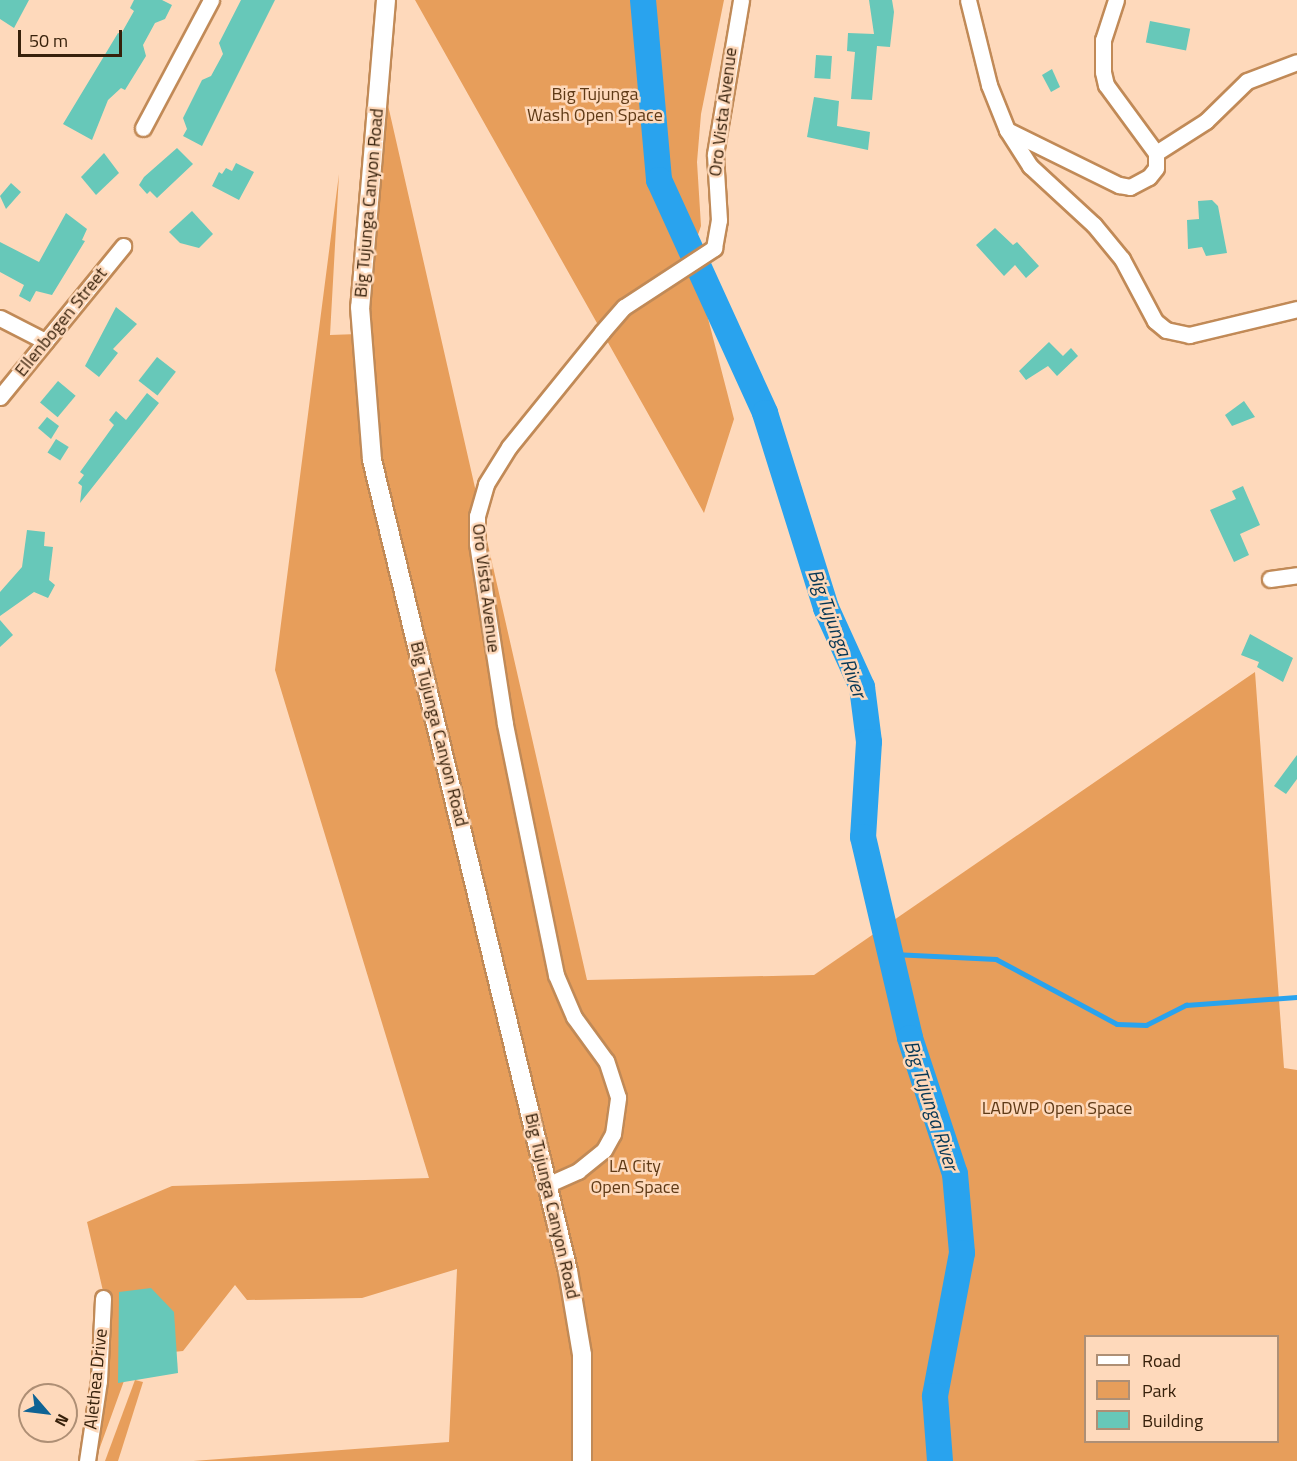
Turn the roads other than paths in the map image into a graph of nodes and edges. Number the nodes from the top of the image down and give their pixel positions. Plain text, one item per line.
1 (212, 0) edge
2 (386, 0) edge
3 (741, 0) edge
4 (969, 0) edge
5 (1116, 0) edge
6 (1297, 62) edge
7 (143, 128) dead end
8 (1007, 130) junction
9 (1156, 153) junction
10 (123, 246) dead end
11 (1297, 309) edge
12 (0, 318) edge
13 (45, 341) junction
14 (0, 397) edge
15 (1297, 575) edge
16 (1270, 579) dead end
17 (549, 1184) junction
18 (103, 1298) dead end
19 (87, 1461) edge
20 (582, 1461) edge

1 - 7 street
2 - 17 street, Big Tujunga Canyon Road
3 - 17 street, Oro Vista Avenue
4 - 8 street
5 - 9 street
6 - 9 street
8 - 9 street
8 - 11 street
10 - 13 street, Ellenbogen Street
12 - 13 street
13 - 14 street, Ellenbogen Street
15 - 16 street
17 - 20 street, Big Tujunga Canyon Road
18 - 19 street, Alethea Drive

